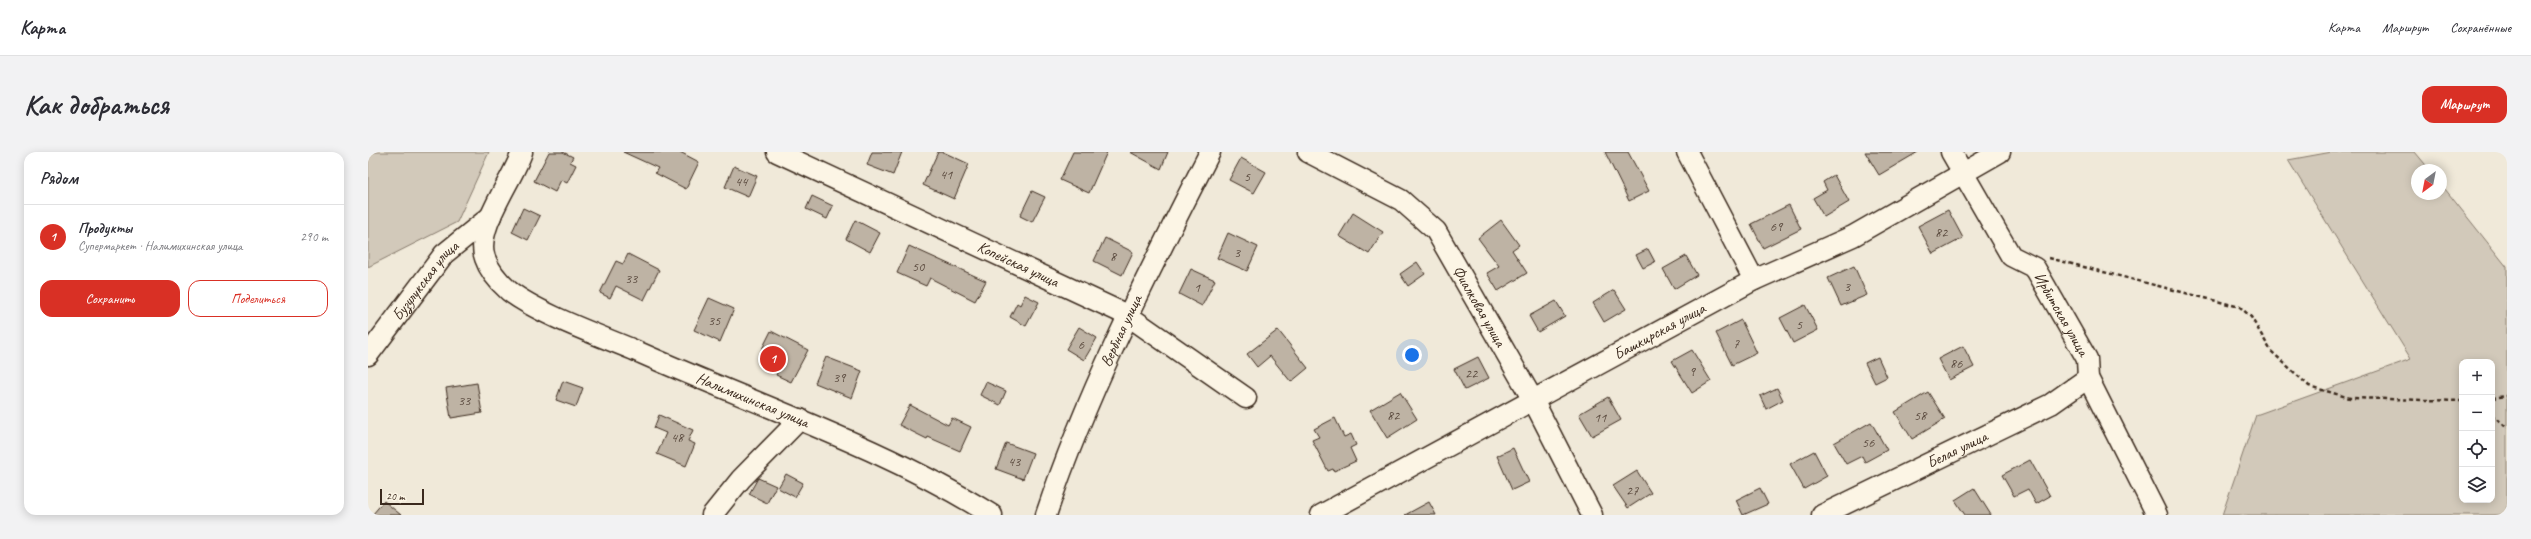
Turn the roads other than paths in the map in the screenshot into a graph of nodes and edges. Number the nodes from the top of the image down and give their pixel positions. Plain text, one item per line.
1 (522, 152) edge
2 (777, 152) edge
3 (1210, 152) edge
4 (1308, 152) edge
5 (1687, 152) edge
6 (1951, 152) edge
7 (2000, 152) edge
8 (1962, 173) junction
9 (491, 216) junction
10 (1754, 280) junction
11 (510, 291) joint
12 (1127, 315) junction
13 (368, 355) edge
14 (2088, 378) junction
15 (1246, 398) dead end
16 (1533, 400) junction
17 (800, 420) junction
18 (712, 515) edge
19 (992, 515) edge
20 (1046, 515) edge
21 (1321, 515) edge
22 (1592, 515) edge
23 (1822, 515) edge
24 (2157, 515) edge

1 - 9 street, Бузулукская улица
2 - 12 street, Копейская улица
3 - 12 street, Вербная улица
4 - 16 street, Фиалковая улица
5 - 10 street
6 - 8 street, Ирбитская улица
7 - 8 street, Башкирская улица
8 - 10 street, Башкирская улица
8 - 14 street, Ирбитская улица
9 - 11 street, Бузулукская улица
9 - 13 street, Бузулукская улица
10 - 16 street, Башкирская улица
11 - 17 street, Налимихинская улица
12 - 15 street, Копейская улица
12 - 20 street, Вербная улица
14 - 23 street, Белая улица
14 - 24 street, Ирбитская улица
16 - 21 street, Башкирская улица
16 - 22 street, Фиалковая улица
17 - 18 street
17 - 19 street, Налимихинская улица

